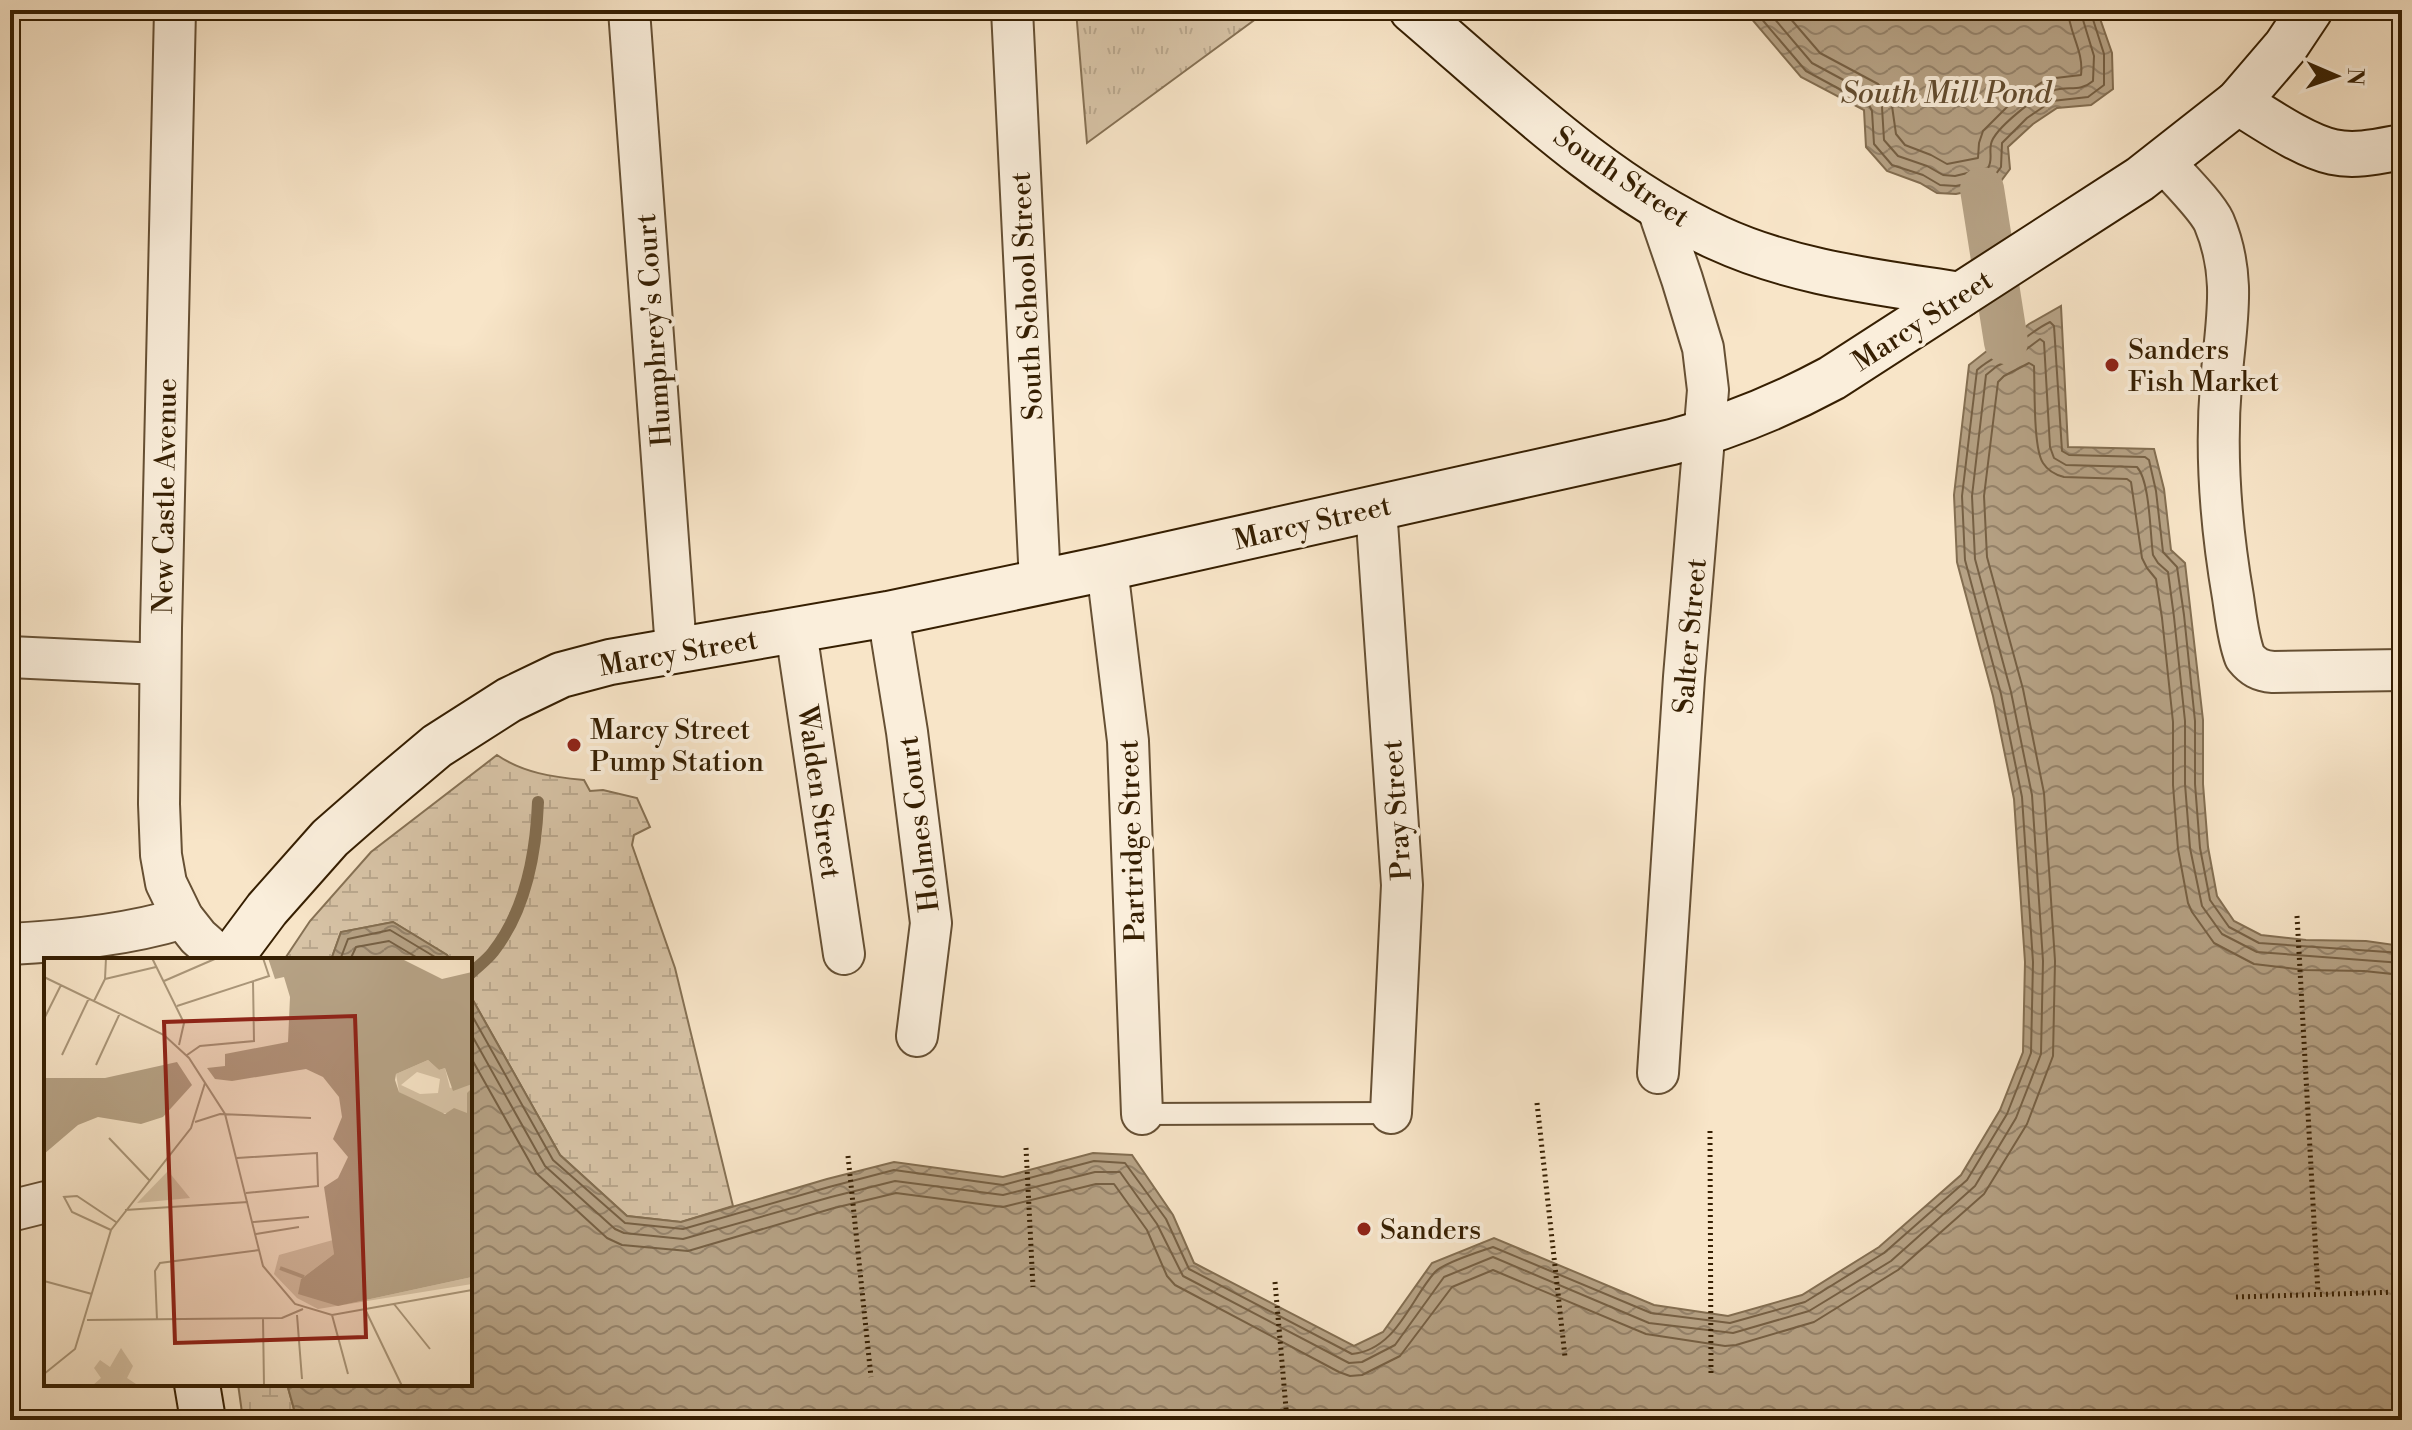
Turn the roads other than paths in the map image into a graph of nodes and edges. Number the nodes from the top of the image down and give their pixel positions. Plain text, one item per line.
1 (175, 10) edge
2 (629, 10) edge
3 (1012, 10) edge
4 (1412, 10) edge
5 (2310, 10) edge
6 (2238, 102) junction
7 (2402, 147) edge
8 (2163, 161) junction
9 (1657, 206) junction
10 (1966, 291) junction
11 (1706, 433) junction
12 (1376, 508) junction
13 (1107, 568) junction
14 (1040, 582) junction
15 (888, 614) junction
16 (796, 631) junction
17 (676, 649) junction
18 (10, 657) edge
19 (160, 664) junction
20 (2402, 670) edge
21 (183, 918) junction
22 (10, 944) edge
23 (844, 954) dead end
24 (224, 958) edge
25 (228, 958) edge
26 (917, 1036) dead end
27 (1658, 1073) dead end
28 (1391, 1113) joint
29 (1142, 1114) joint
30 (44, 1202) edge
31 (10, 1211) edge
32 (197, 1386) edge
33 (203, 1420) edge

1 - 19 street, New Castle Avenue
2 - 17 street, Humphrey's Court
3 - 14 street, South School Street
4 - 9 main road, South Street
5 - 6 main road, Marcy Street
6 - 7 main road
6 - 8 main road, Marcy Street
8 - 10 main road, Marcy Street
8 - 20 street
9 - 10 main road, South Street
9 - 11 street, Salter Street
10 - 11 main road, Marcy Street
11 - 12 main road, Marcy Street
11 - 27 street, Salter Street
12 - 13 main road, Marcy Street
12 - 28 street, Pray Street
13 - 14 main road, Marcy Street
13 - 29 street, Partridge Street
14 - 15 main road, Marcy Street
15 - 16 main road, Marcy Street
15 - 26 street, Holmes Court
16 - 17 main road, Marcy Street
16 - 23 street, Walden Street
17 - 25 main road, Marcy Street
18 - 19 street
19 - 21 street, New Castle Avenue
21 - 22 street
21 - 24 street, New Castle Avenue
28 - 29 lane
30 - 31 street
32 - 33 main road

